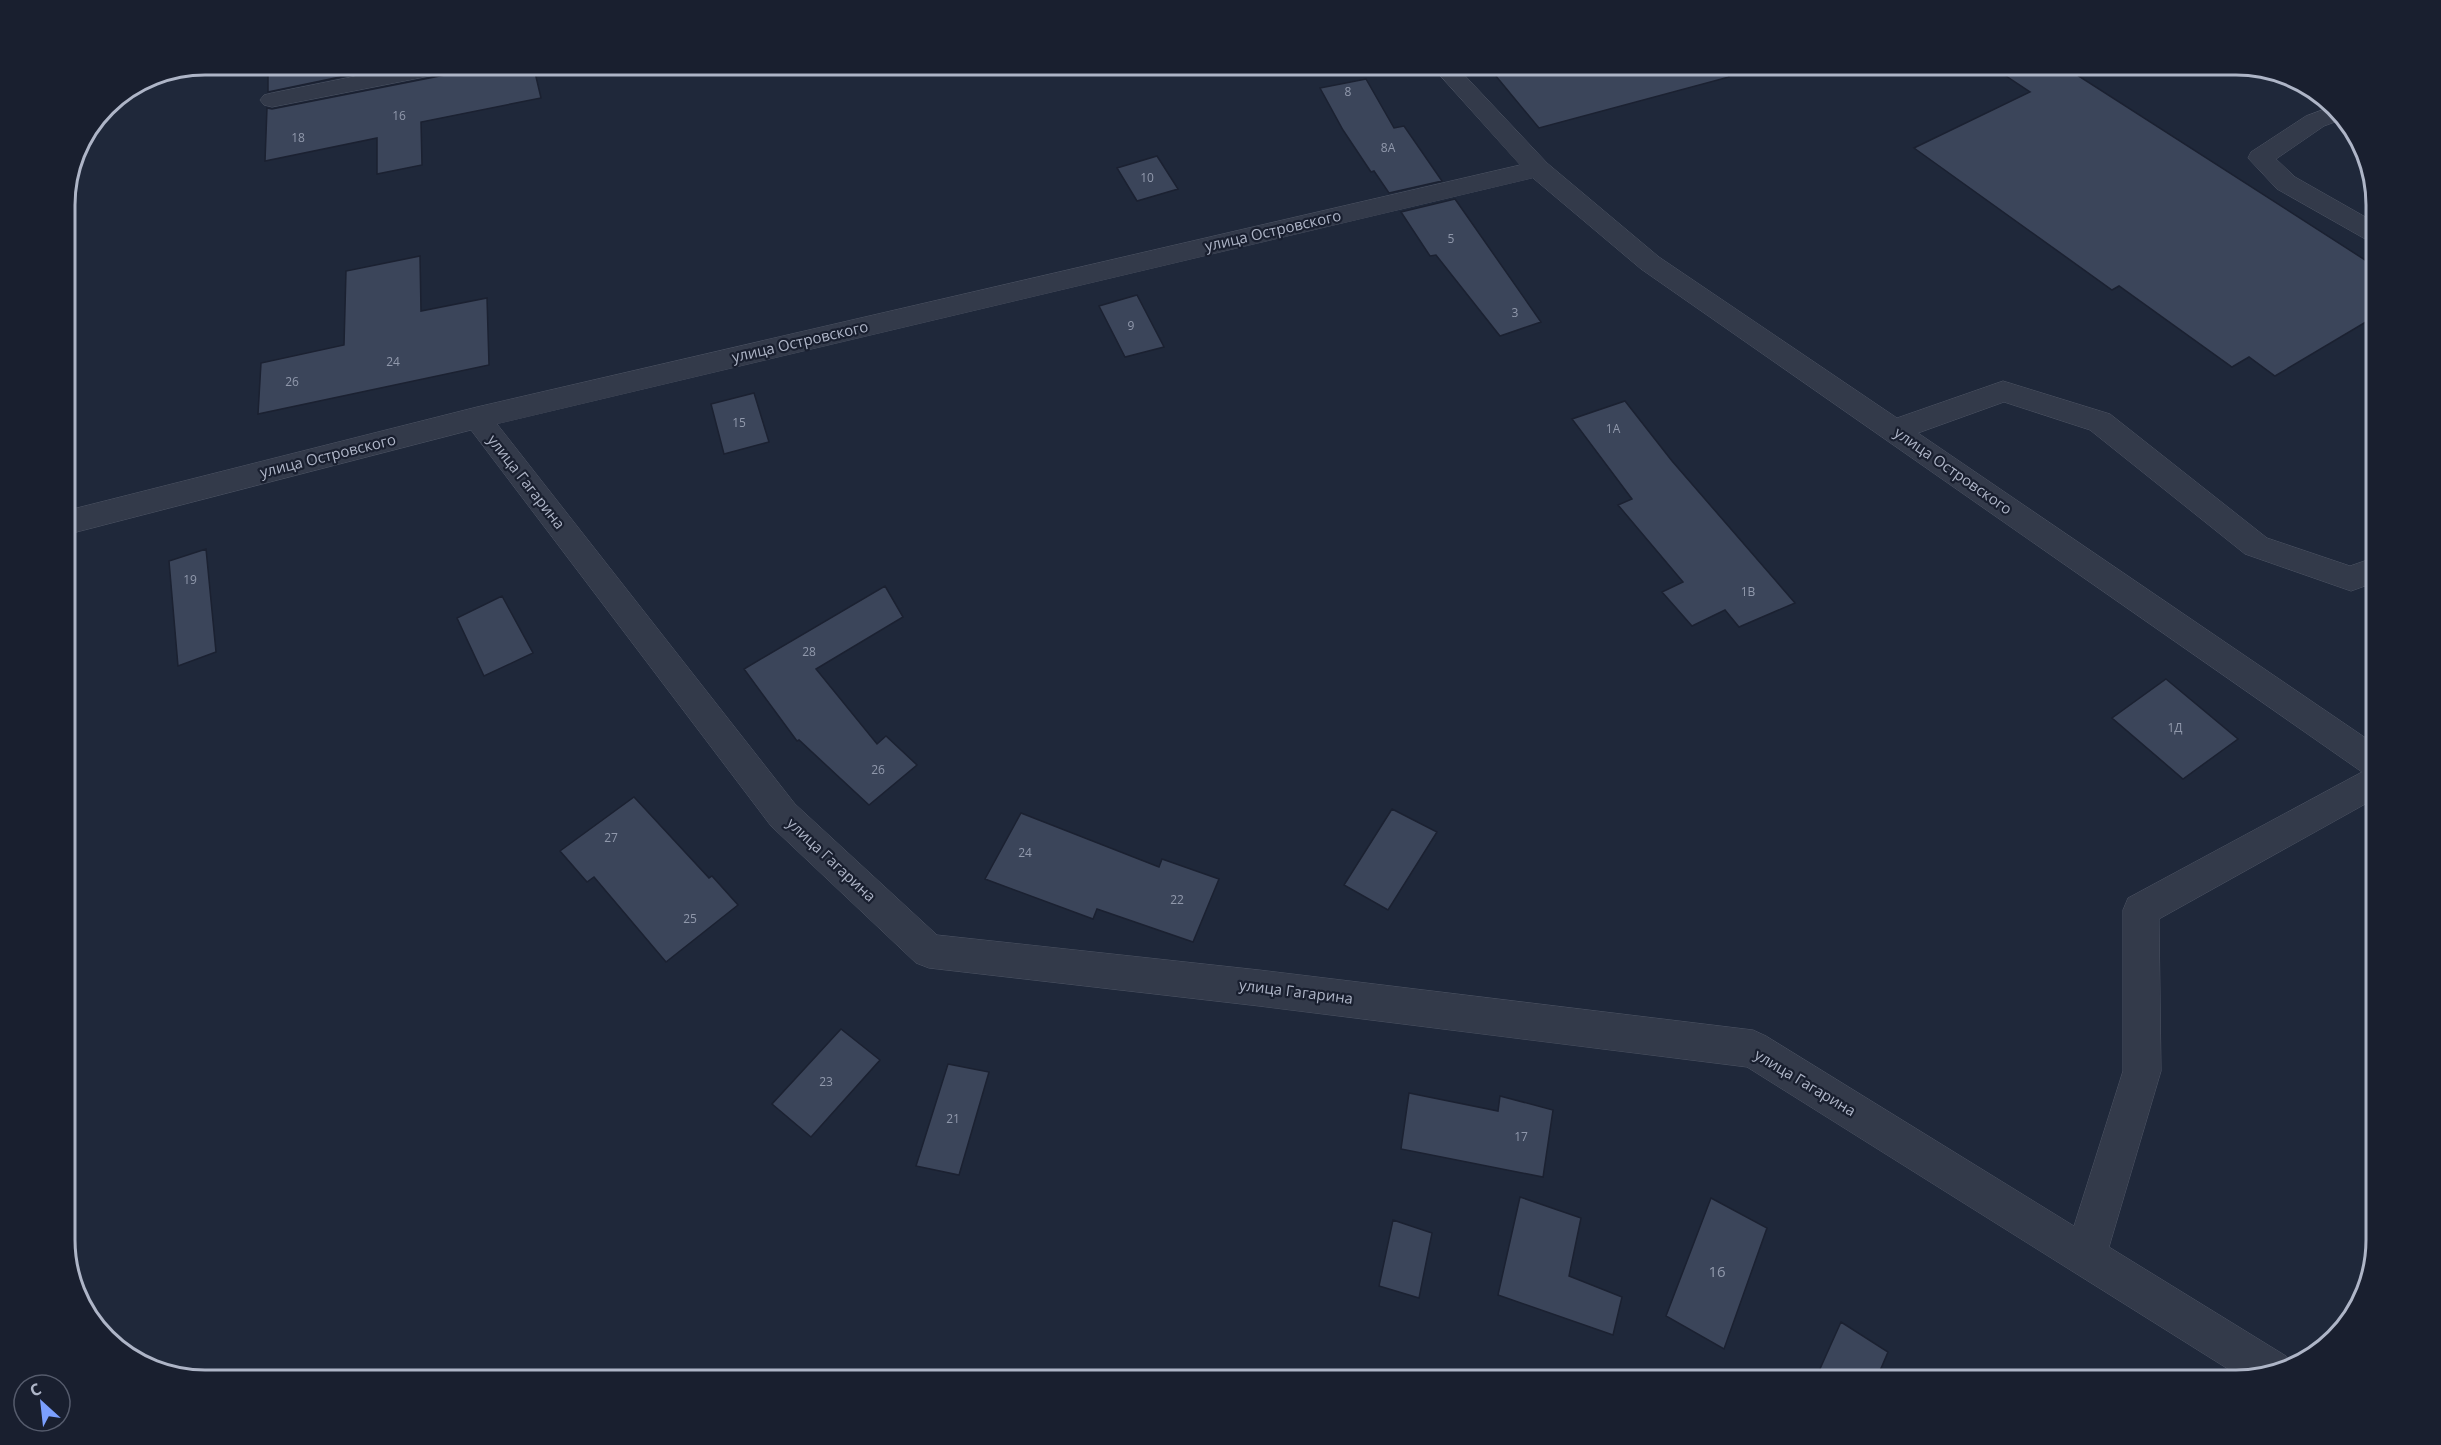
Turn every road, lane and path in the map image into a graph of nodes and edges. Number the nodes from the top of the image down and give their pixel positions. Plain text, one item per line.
1 (399, 75) edge
2 (1451, 75) edge
3 (272, 100) dead end
4 (2330, 115) edge
5 (1538, 169) junction
6 (2366, 228) edge
7 (477, 418) junction
8 (1893, 430) junction
9 (75, 520) edge
10 (2366, 573) edge
11 (2366, 756) edge
12 (2366, 787) edge
13 (2085, 1257) junction
14 (2264, 1367) edge

1 - 3 street
2 - 5 street, улица Островского
4 - 6 street
5 - 7 street, улица Островского
5 - 8 street, улица Островского
7 - 9 street, улица Островского
7 - 13 street, улица Гагарина
8 - 10 street
8 - 11 street, улица Островского
12 - 13 street
13 - 14 street, улица Гагарина

